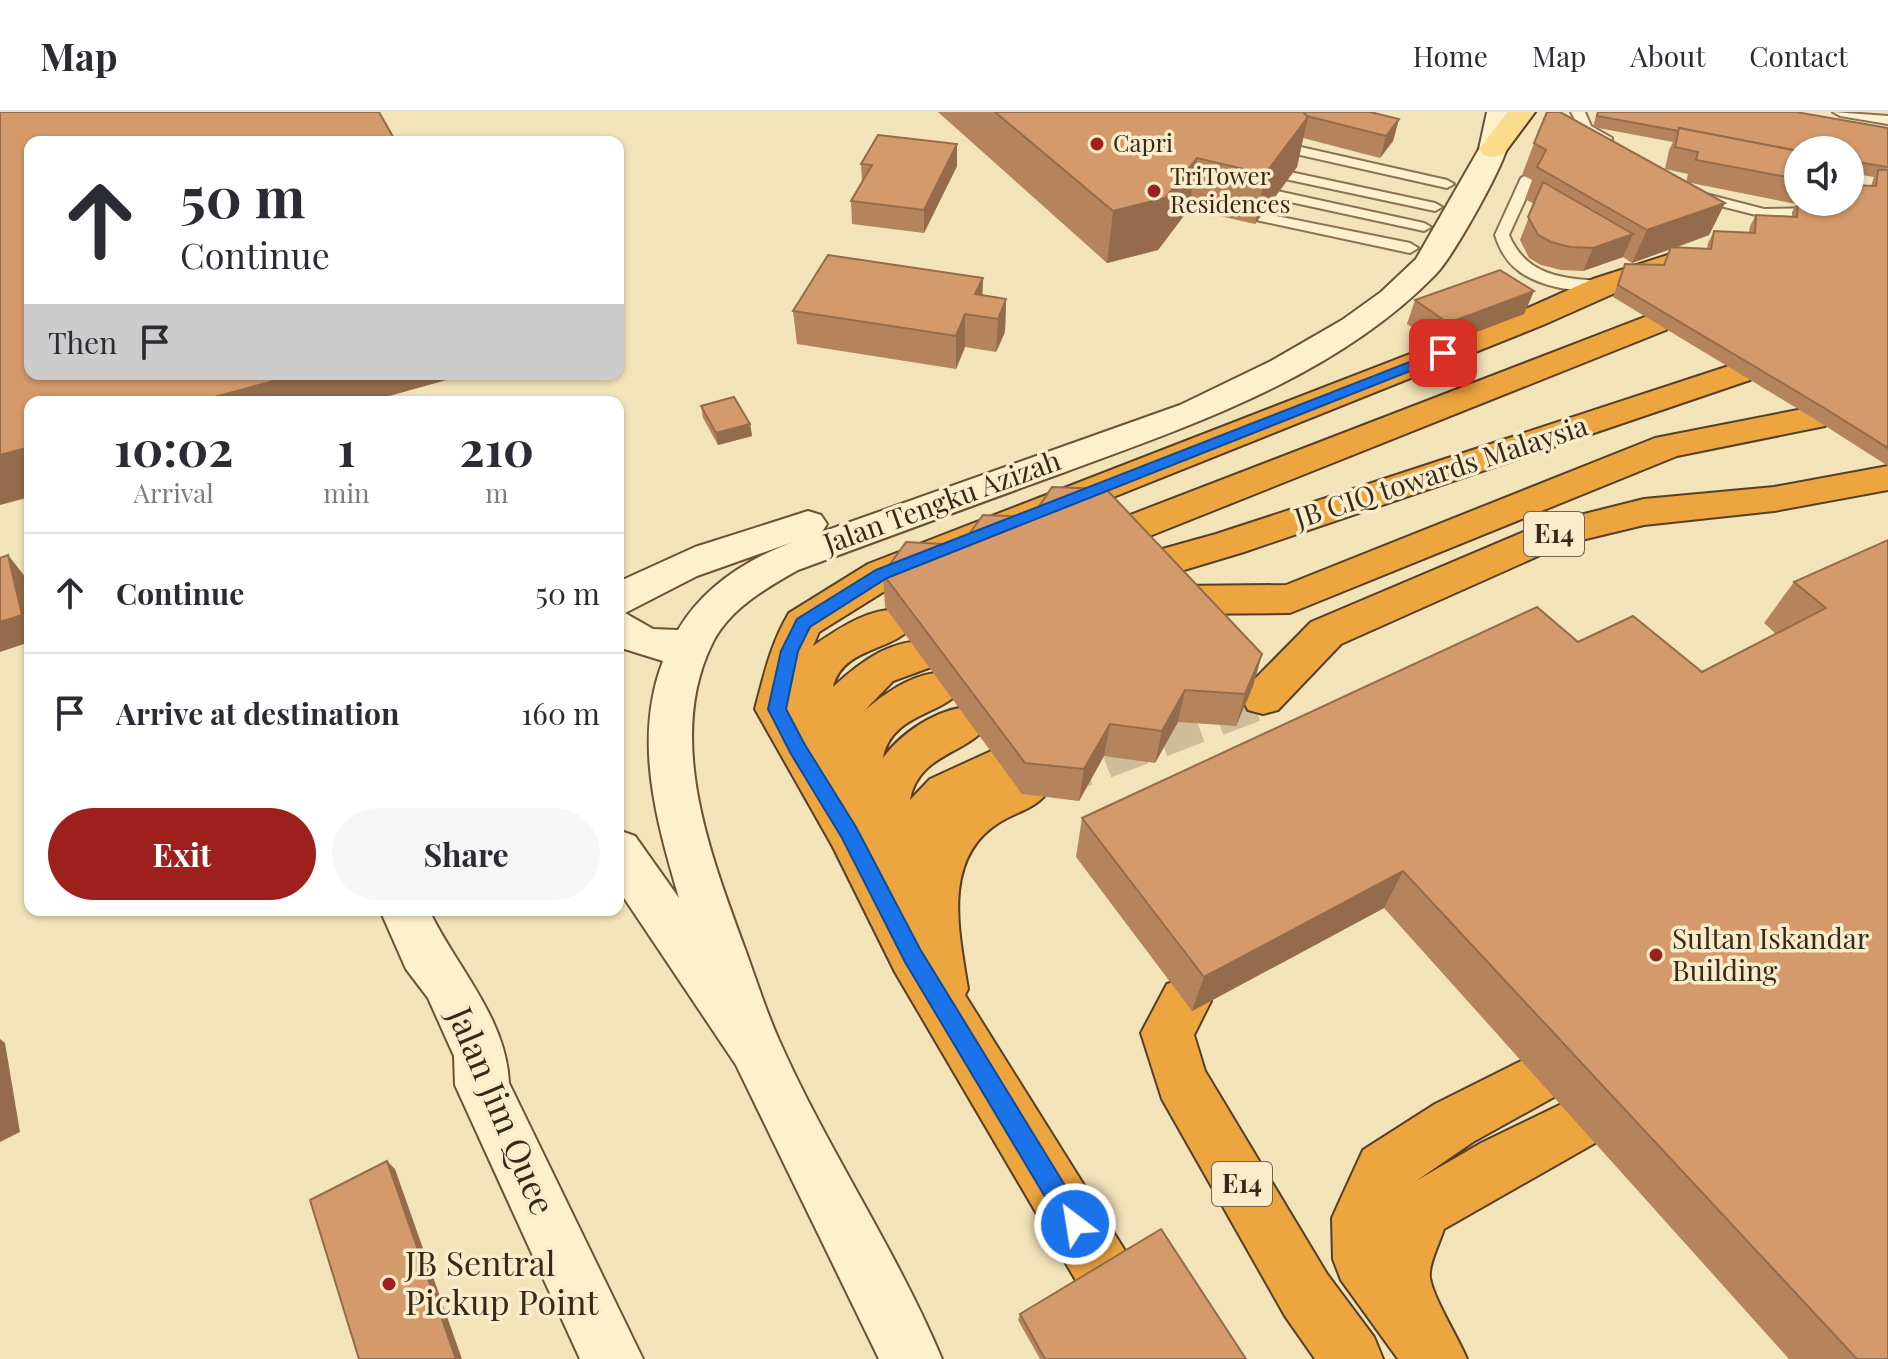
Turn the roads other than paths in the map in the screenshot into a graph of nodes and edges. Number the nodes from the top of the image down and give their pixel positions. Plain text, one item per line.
1 (1477, 112) edge
2 (1500, 112) edge
3 (1522, 112) edge
4 (1578, 112) edge
5 (1840, 112) edge
6 (1888, 120) edge
7 (1272, 145) edge
8 (1618, 147) edge
9 (1493, 149) junction
10 (1290, 176) edge
11 (1528, 178) dead end
12 (1687, 189) edge
13 (1277, 195) edge
14 (1784, 212) edge
15 (1811, 216) edge
16 (1261, 217) edge
17 (1429, 217) junction
18 (1604, 286) junction
19 (1655, 323) edge
20 (1738, 373) edge
21 (1813, 418) dead end
22 (1888, 478) edge
23 (1113, 536) edge
24 (1230, 543) junction
25 (1144, 568) edge
26 (1290, 599) junction
27 (624, 605) edge
28 (624, 618) edge
29 (1206, 633) edge
30 (691, 644) junction
31 (931, 671) junction
32 (1251, 685) tunnel mouth
33 (798, 749) junction
34 (1014, 777) tunnel mouth
35 (624, 859) edge
36 (864, 861) junction
37 (407, 916) edge
38 (935, 992) junction
39 (1185, 1001) dead end
40 (755, 1048) junction
41 (1535, 1079) dead end
42 (1576, 1124) dead end
43 (1433, 1355) edge
44 (612, 1359) edge
45 (911, 1359) edge
46 (1157, 1359) edge
47 (1352, 1359) edge

1 - 17 main road, Jalan Tengku Azizah
2 - 9 main road, Jalan Tengku Azizah
3 - 9 main road
4 - 8 lane
5 - 6 lane
7 - 17 lane
9 - 30 main road, Jalan Tengku Azizah
10 - 17 lane
11 - 18 lane
12 - 14 lane
13 - 17 lane
15 - 18 highway
16 - 17 lane
17 - 27 main road, Jalan Tengku Azizah
18 - 33 highway
19 - 23 highway
20 - 24 highway, JB CIQ towards Malaysia / E14
21 - 26 highway, E14
22 - 32 highway, E14
24 - 25 highway, JB CIQ towards Malaysia / E14
24 - 26 highway, E14
26 - 29 highway, E14
28 - 30 main road
30 - 40 main road, Jalan Tengku Azizah
31 - 33 highway
31 - 36 highway
31 - 36 highway
33 - 36 highway
34 - 38 highway
35 - 40 main road
36 - 38 highway
37 - 44 main road, Jalan Jim Quee
38 - 46 highway
39 - 47 highway, E14
40 - 45 main road
41 - 43 highway
42 - 43 highway

